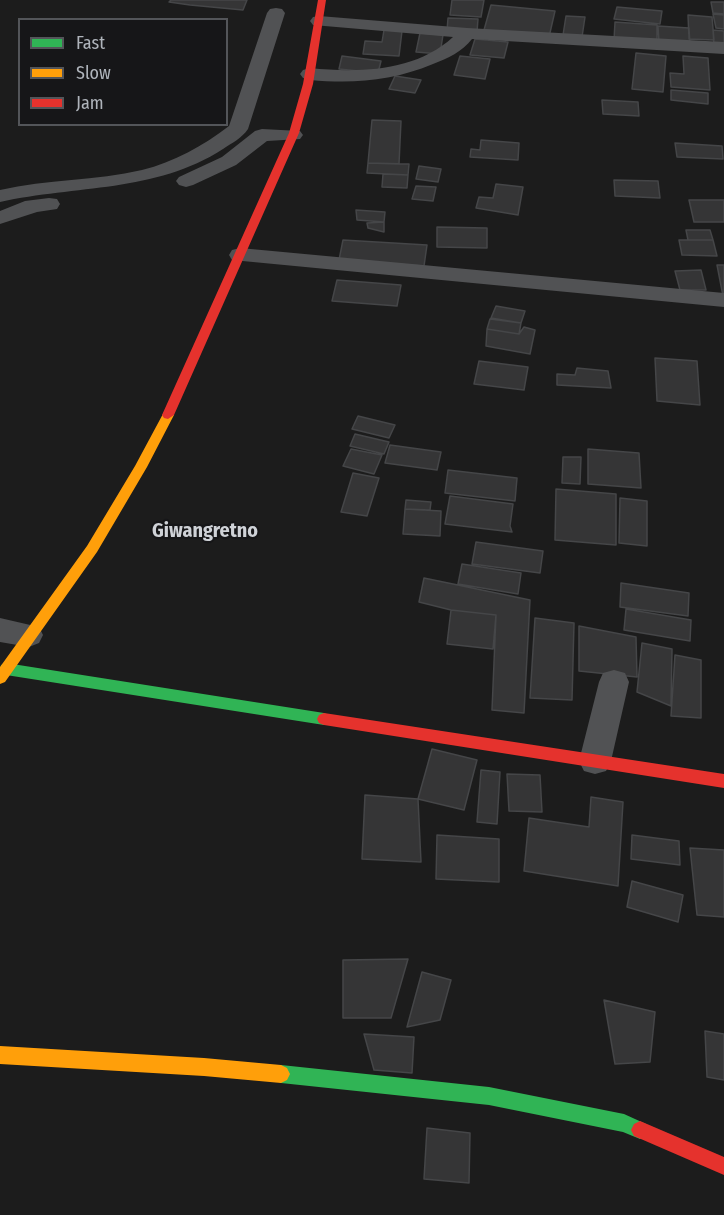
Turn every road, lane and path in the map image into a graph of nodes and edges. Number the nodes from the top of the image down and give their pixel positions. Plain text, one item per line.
1 (322, 0) edge
2 (276, 12) dead end
3 (319, 21) junction
4 (467, 33) junction
5 (724, 48) edge
6 (310, 74) junction
7 (238, 129) junction
8 (262, 135) junction
9 (293, 135) junction
10 (164, 171) junction
11 (184, 182) junction
12 (0, 196) edge
13 (31, 197) junction
14 (0, 218) edge
15 (240, 255) junction
16 (724, 300) edge
17 (0, 630) edge
18 (30, 635) junction
19 (3, 674) edge
20 (614, 682) dead end
21 (595, 761) junction
22 (724, 781) edge
23 (0, 1055) edge
24 (724, 1166) edge

1 - 3 street
2 - 7 street
3 - 4 street
3 - 6 street
4 - 5 street
4 - 6 street
6 - 9 street
7 - 8 street
7 - 10 street
8 - 9 street
8 - 11 street
9 - 15 street
10 - 11 street
10 - 13 street
11 - 13 street
12 - 13 street
13 - 14 street
15 - 16 street
15 - 18 street
17 - 18 street
18 - 19 street
19 - 21 street
20 - 21 street
21 - 22 street
23 - 24 street

